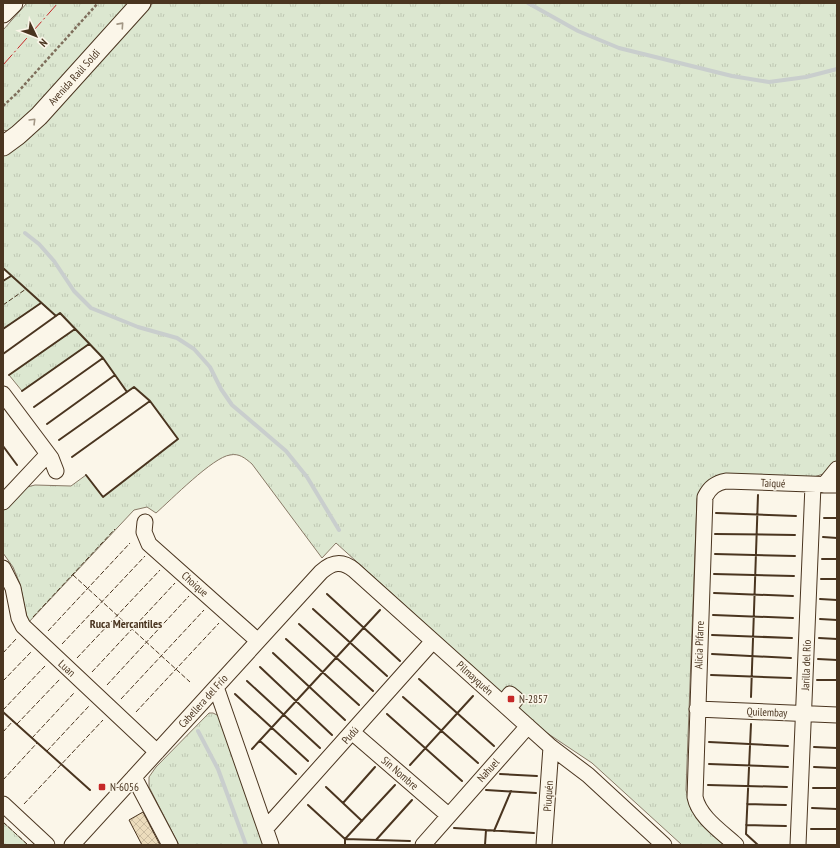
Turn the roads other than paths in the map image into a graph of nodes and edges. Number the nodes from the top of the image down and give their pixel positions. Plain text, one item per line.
1 (12, 3) edge
2 (141, 3) edge
3 (3, 14) edge
4 (3, 146) edge
5 (3, 394) edge
6 (48, 454) junction
7 (837, 470) edge
8 (56, 471) dead end
9 (825, 485) edge
10 (711, 487) joint
11 (3, 502) edge
12 (145, 522) dead end
13 (338, 562) joint
14 (3, 568) edge
15 (258, 641) junction
16 (433, 641) junction
17 (216, 687) junction
18 (697, 709) junction
19 (804, 714) junction
20 (837, 715) edge
21 (528, 726) junction
22 (352, 732) junction
23 (551, 747) junction
24 (157, 752) junction
25 (134, 777) junction
26 (3, 804) edge
27 (448, 815) junction
28 (266, 828) junction
29 (648, 840) edge
30 (47, 845) edge
31 (72, 845) edge
32 (170, 845) edge
33 (272, 845) edge
34 (423, 845) edge
35 (544, 845) edge
36 (664, 845) edge
37 (736, 845) edge
38 (798, 845) edge

1 - 3 main road
4 -> 2 main road, Avenida Raúl Soldi
5 - 6 street
6 - 8 street
6 - 11 street
7 - 9 street
9 - 10 street, Taiqué
9 - 19 street, Jarilla del Río
10 - 18 street, Alicia Pifarre
12 - 15 street, Choique
13 - 15 street, Cabellera del Frío
13 - 16 street, Pilmayquén
14 - 24 street, Luan
15 - 17 street, Cabellera del Frío
16 - 21 street, Pilmayquén
16 - 22 street, Pudú
17 - 24 street, Cabellera del Frío
17 - 28 street
18 - 19 street, Quilembay
18 - 37 street, Alicia Pifarre
19 - 20 street, Quilembay
19 - 38 street, Jarilla del Río
21 - 23 street, Pilmayquén
21 - 27 street, Nahuel
22 - 27 street, Sin Nombre
22 - 28 street, Pudú
23 - 29 street, Pilmayquén
23 - 35 street, Piuquén
24 - 25 street, Cabellera del Frío
25 - 31 street, Cabellera del Frío
25 - 32 street
26 - 30 street
27 - 34 street, Nahuel
28 - 33 street
29 - 36 street, Pilmayquén

